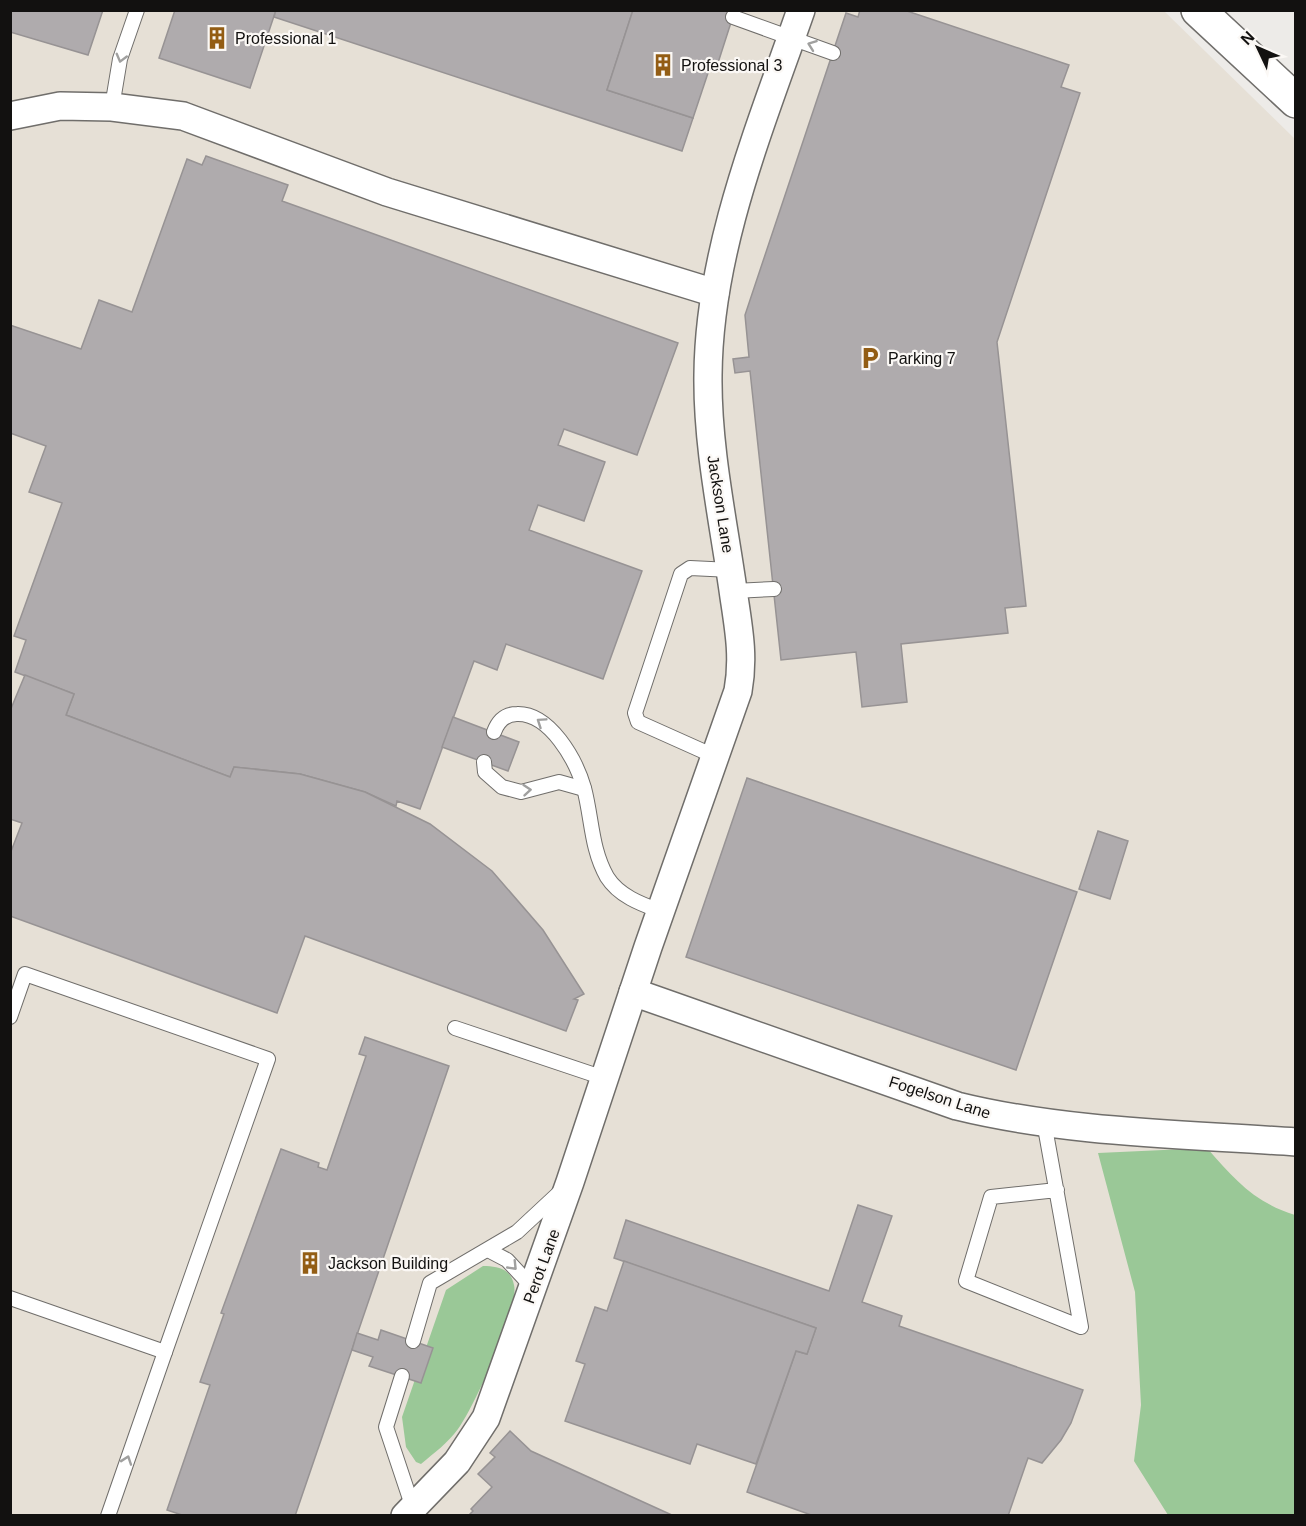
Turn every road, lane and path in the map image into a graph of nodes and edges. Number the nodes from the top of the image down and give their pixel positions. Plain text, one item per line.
1 (137, 10) edge
2 (801, 10) edge
3 (1198, 10) edge
4 (733, 17) dead end
5 (792, 38) junction
6 (833, 53) dead end
7 (1286, 91) edge
8 (112, 107) junction
9 (10, 116) edge
10 (715, 293) junction
11 (732, 580) junction
12 (774, 589) dead end
13 (494, 732) dead end
14 (714, 756) junction
15 (484, 762) dead end
16 (584, 789) junction
17 (660, 911) junction
18 (633, 992) junction
19 (10, 1017) edge
20 (455, 1028) dead end
21 (604, 1078) junction
22 (1044, 1122) junction
23 (1296, 1142) edge
24 (570, 1182) junction
25 (1057, 1190) junction
26 (488, 1250) junction
27 (533, 1288) junction
28 (10, 1298) edge
29 (412, 1341) dead end
30 (165, 1352) junction
31 (402, 1376) dead end
32 (409, 1512) edge
33 (108, 1515) edge

1 -> 8 lane
2 - 5 street, Jackson Lane
3 - 7 main road
4 - 5 lane
6 -> 5 lane
5 - 10 street, Jackson Lane
8 - 9 street
8 - 10 street
10 - 11 street, Jackson Lane
11 - 12 lane
11 - 14 street, Jackson Lane
11 - 14 lane
16 -> 13 lane
14 - 17 street, Jackson Lane
15 -> 16 lane
16 - 17 lane
17 - 18 street, Jackson Lane
18 - 21 street, Perot Lane
18 - 22 street, Fogelson Lane
19 - 30 lane
20 - 21 lane
21 - 24 street, Perot Lane
22 - 23 street, Fogelson Lane
22 - 25 lane
24 - 26 lane
24 - 27 street, Perot Lane
25 - 25 lane
26 -> 27 lane
26 - 29 lane
27 - 32 street, Perot Lane
28 - 30 lane
33 -> 30 lane
31 - 32 lane

